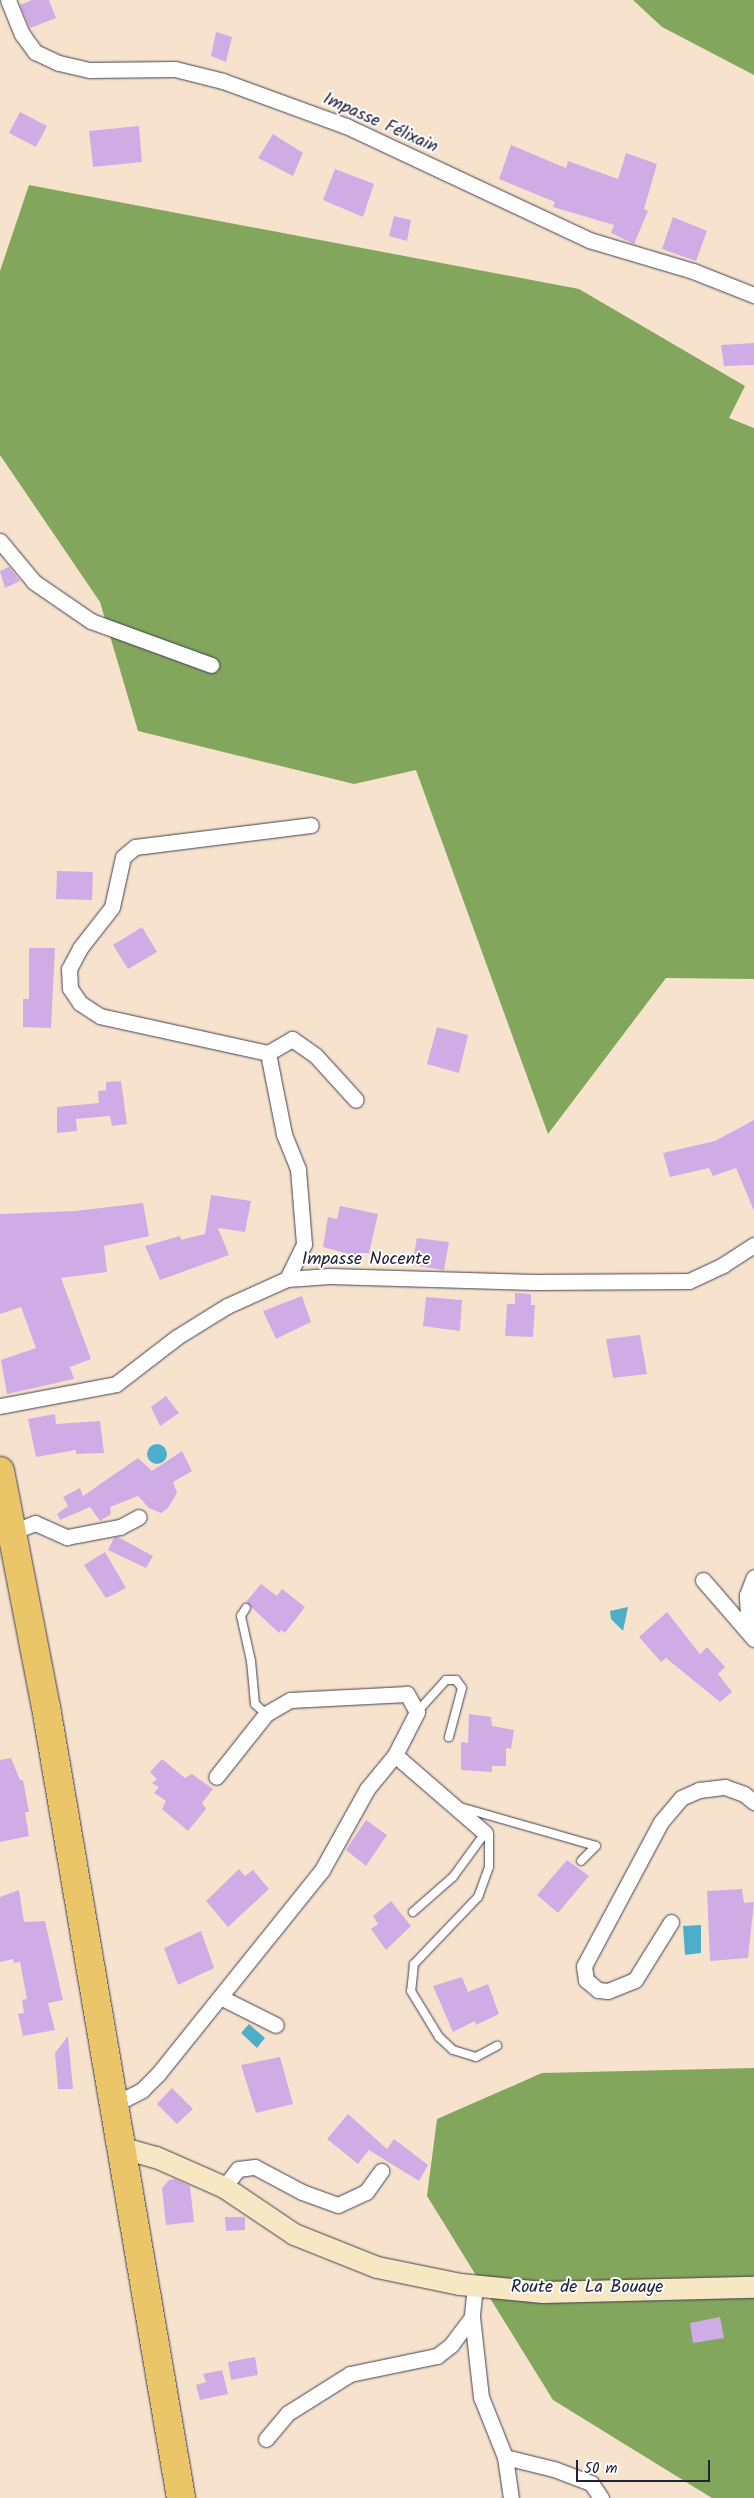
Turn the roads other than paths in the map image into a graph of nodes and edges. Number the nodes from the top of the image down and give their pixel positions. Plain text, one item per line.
1 (8, 0) edge
2 (754, 295) edge
3 (0, 541) edge
4 (211, 665) dead end
5 (311, 825) dead end
6 (268, 1053) junction
7 (356, 1100) dead end
8 (754, 1245) edge
9 (287, 1279) junction
10 (0, 1406) edge
11 (0, 1471) edge
12 (139, 1517) dead end
13 (12, 1532) junction
14 (754, 1577) edge
15 (703, 1580) dead end
16 (246, 1608) dead end
17 (754, 1637) edge
18 (417, 1712) junction
19 (266, 1714) junction
20 (449, 1737) dead end
21 (396, 1755) junction
22 (216, 1777) dead end
23 (754, 1802) edge
24 (458, 1807) junction
25 (486, 1833) junction
26 (581, 1861) dead end
27 (413, 1912) dead end
28 (671, 1922) dead end
29 (222, 1998) junction
30 (276, 2025) dead end
31 (497, 2046) dead end
32 (113, 2105) junction
33 (120, 2147) junction
34 (381, 2171) dead end
35 (224, 2187) junction
36 (475, 2286) junction
37 (754, 2287) edge
38 (472, 2317) junction
39 (266, 2439) dead end
40 (505, 2457) junction
41 (181, 2498) edge
42 (511, 2498) edge
43 (601, 2498) edge

1 - 2 street, Impasse Félixain
3 - 4 street
5 - 6 street
6 - 7 street
6 - 9 street
8 - 9 street, Impasse Nocente
9 - 10 street, Impasse Nocente
11 - 13 highway
12 - 13 street
13 - 32 highway
14 - 17 street
15 - 17 street
16 - 19 lane
18 - 19 street
18 - 20 lane
18 - 21 street
19 - 22 street
21 - 24 street
21 - 29 street
23 - 28 street
24 - 25 street
24 - 26 lane
25 - 27 lane
25 - 31 lane
29 - 30 street
29 - 32 street
32 - 33 highway
33 - 35 main road, Route de La Bouaye
33 - 41 highway
34 - 35 street
35 - 36 main road, Route de La Bouaye
36 - 37 main road, Route de La Bouaye
36 - 38 street
38 - 39 street
38 - 40 street
40 - 42 street
40 - 43 street

